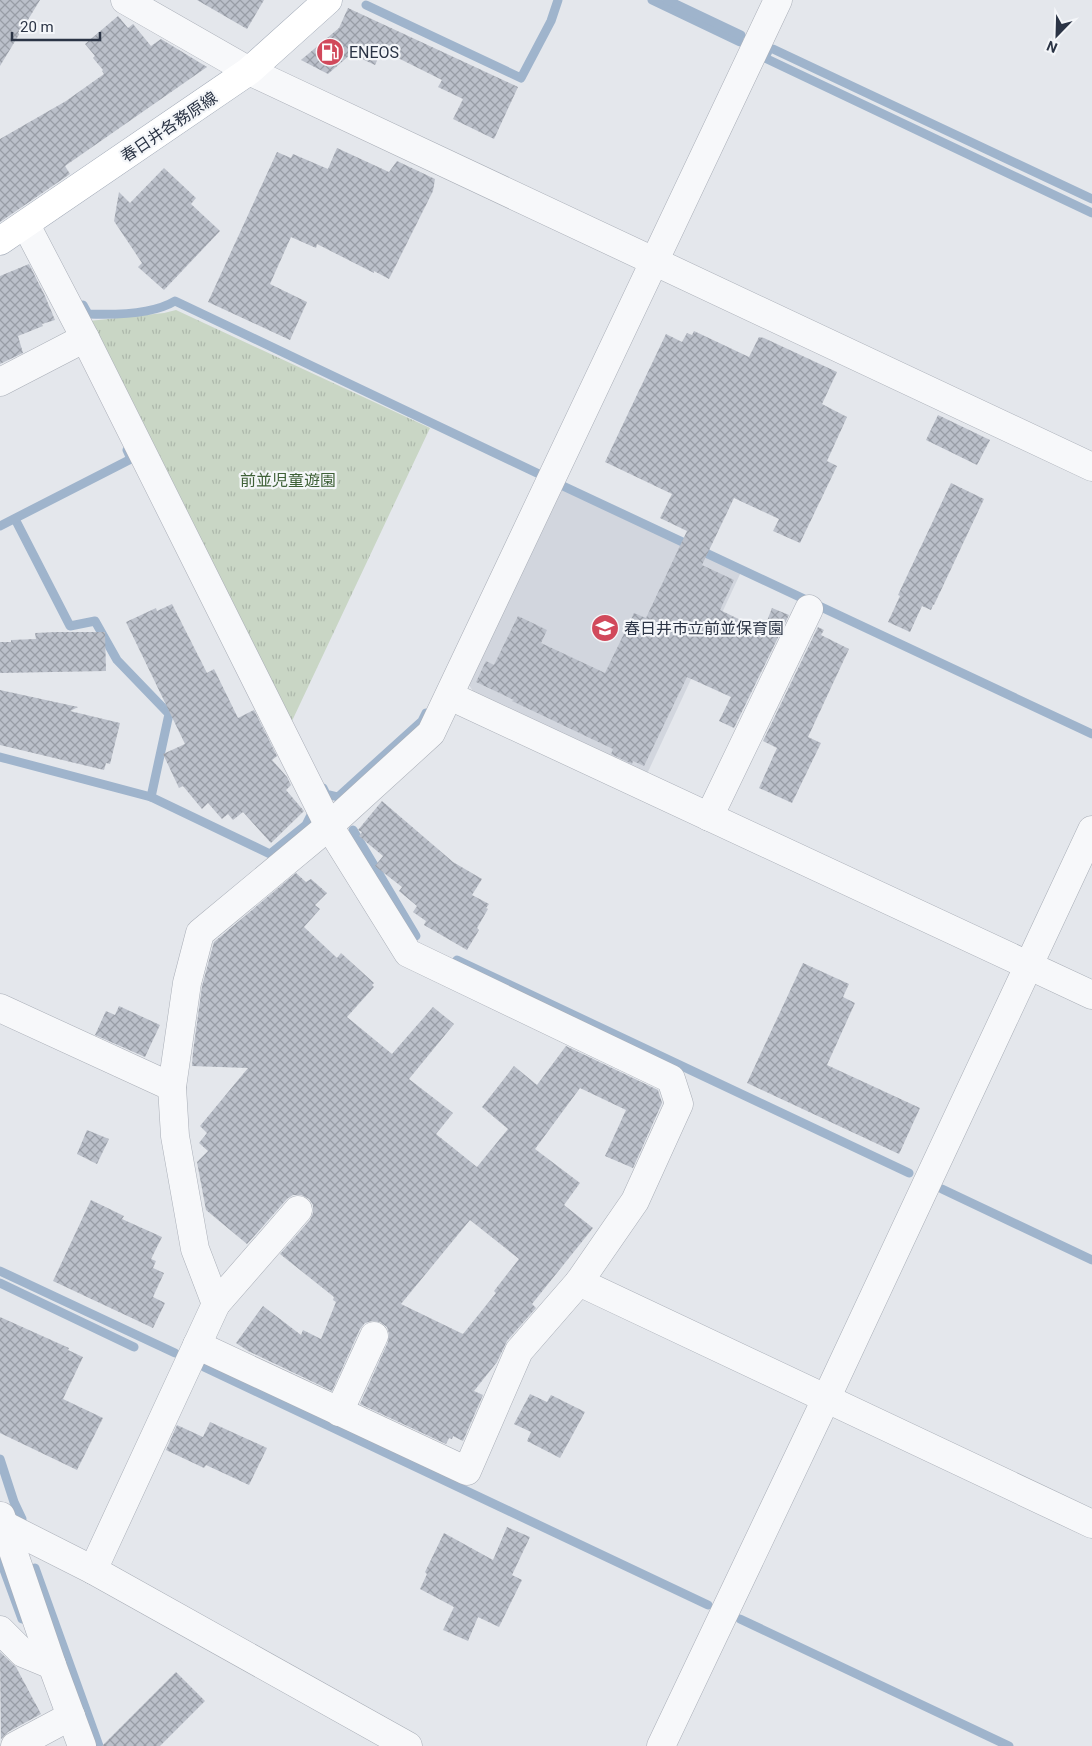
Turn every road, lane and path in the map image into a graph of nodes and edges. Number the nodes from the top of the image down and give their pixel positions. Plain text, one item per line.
1 (125, 0) edge
2 (328, 0) edge
3 (778, 0) edge
4 (249, 71) junction
5 (26, 225) junction
6 (0, 241) edge
7 (654, 262) junction
8 (85, 338) junction
9 (0, 382) edge
10 (1092, 467) edge
11 (809, 609) dead end
12 (450, 696) junction
13 (710, 817) junction
14 (329, 826) junction
15 (1092, 830) edge
16 (1028, 965) junction
17 (1092, 995) edge
18 (0, 1008) edge
19 (172, 1087) junction
20 (298, 1210) dead end
21 (579, 1282) junction
22 (216, 1304) junction
23 (374, 1336) dead end
24 (197, 1345) junction
25 (826, 1399) junction
26 (339, 1412) junction
27 (2, 1519) edge
28 (1092, 1524) edge
29 (93, 1570) junction
30 (0, 1630) edge
31 (52, 1664) junction
32 (71, 1716) junction
33 (14, 1746) edge
34 (82, 1746) edge
35 (408, 1746) edge
36 (660, 1746) edge

1 - 4 street
2 - 4 main road, 春日井各務原線
3 - 7 street
4 - 5 main road, 春日井各務原線
4 - 7 street
5 - 6 main road, 春日井各務原線
5 - 8 street
7 - 10 street
7 - 12 street
8 - 9 street
8 - 14 street
11 - 13 street
12 - 13 street
12 - 14 street
13 - 16 street
14 - 19 street
14 - 21 street
15 - 16 street
16 - 17 street
16 - 25 street
18 - 19 street
19 - 22 street
20 - 22 street
21 - 25 street
21 - 26 street
22 - 24 street
23 - 26 street
24 - 26 street
24 - 29 street
25 - 28 street
25 - 36 street
27 - 29 street
27 - 31 street
29 - 35 street
30 - 31 street
31 - 32 street
32 - 33 street
32 - 34 street

